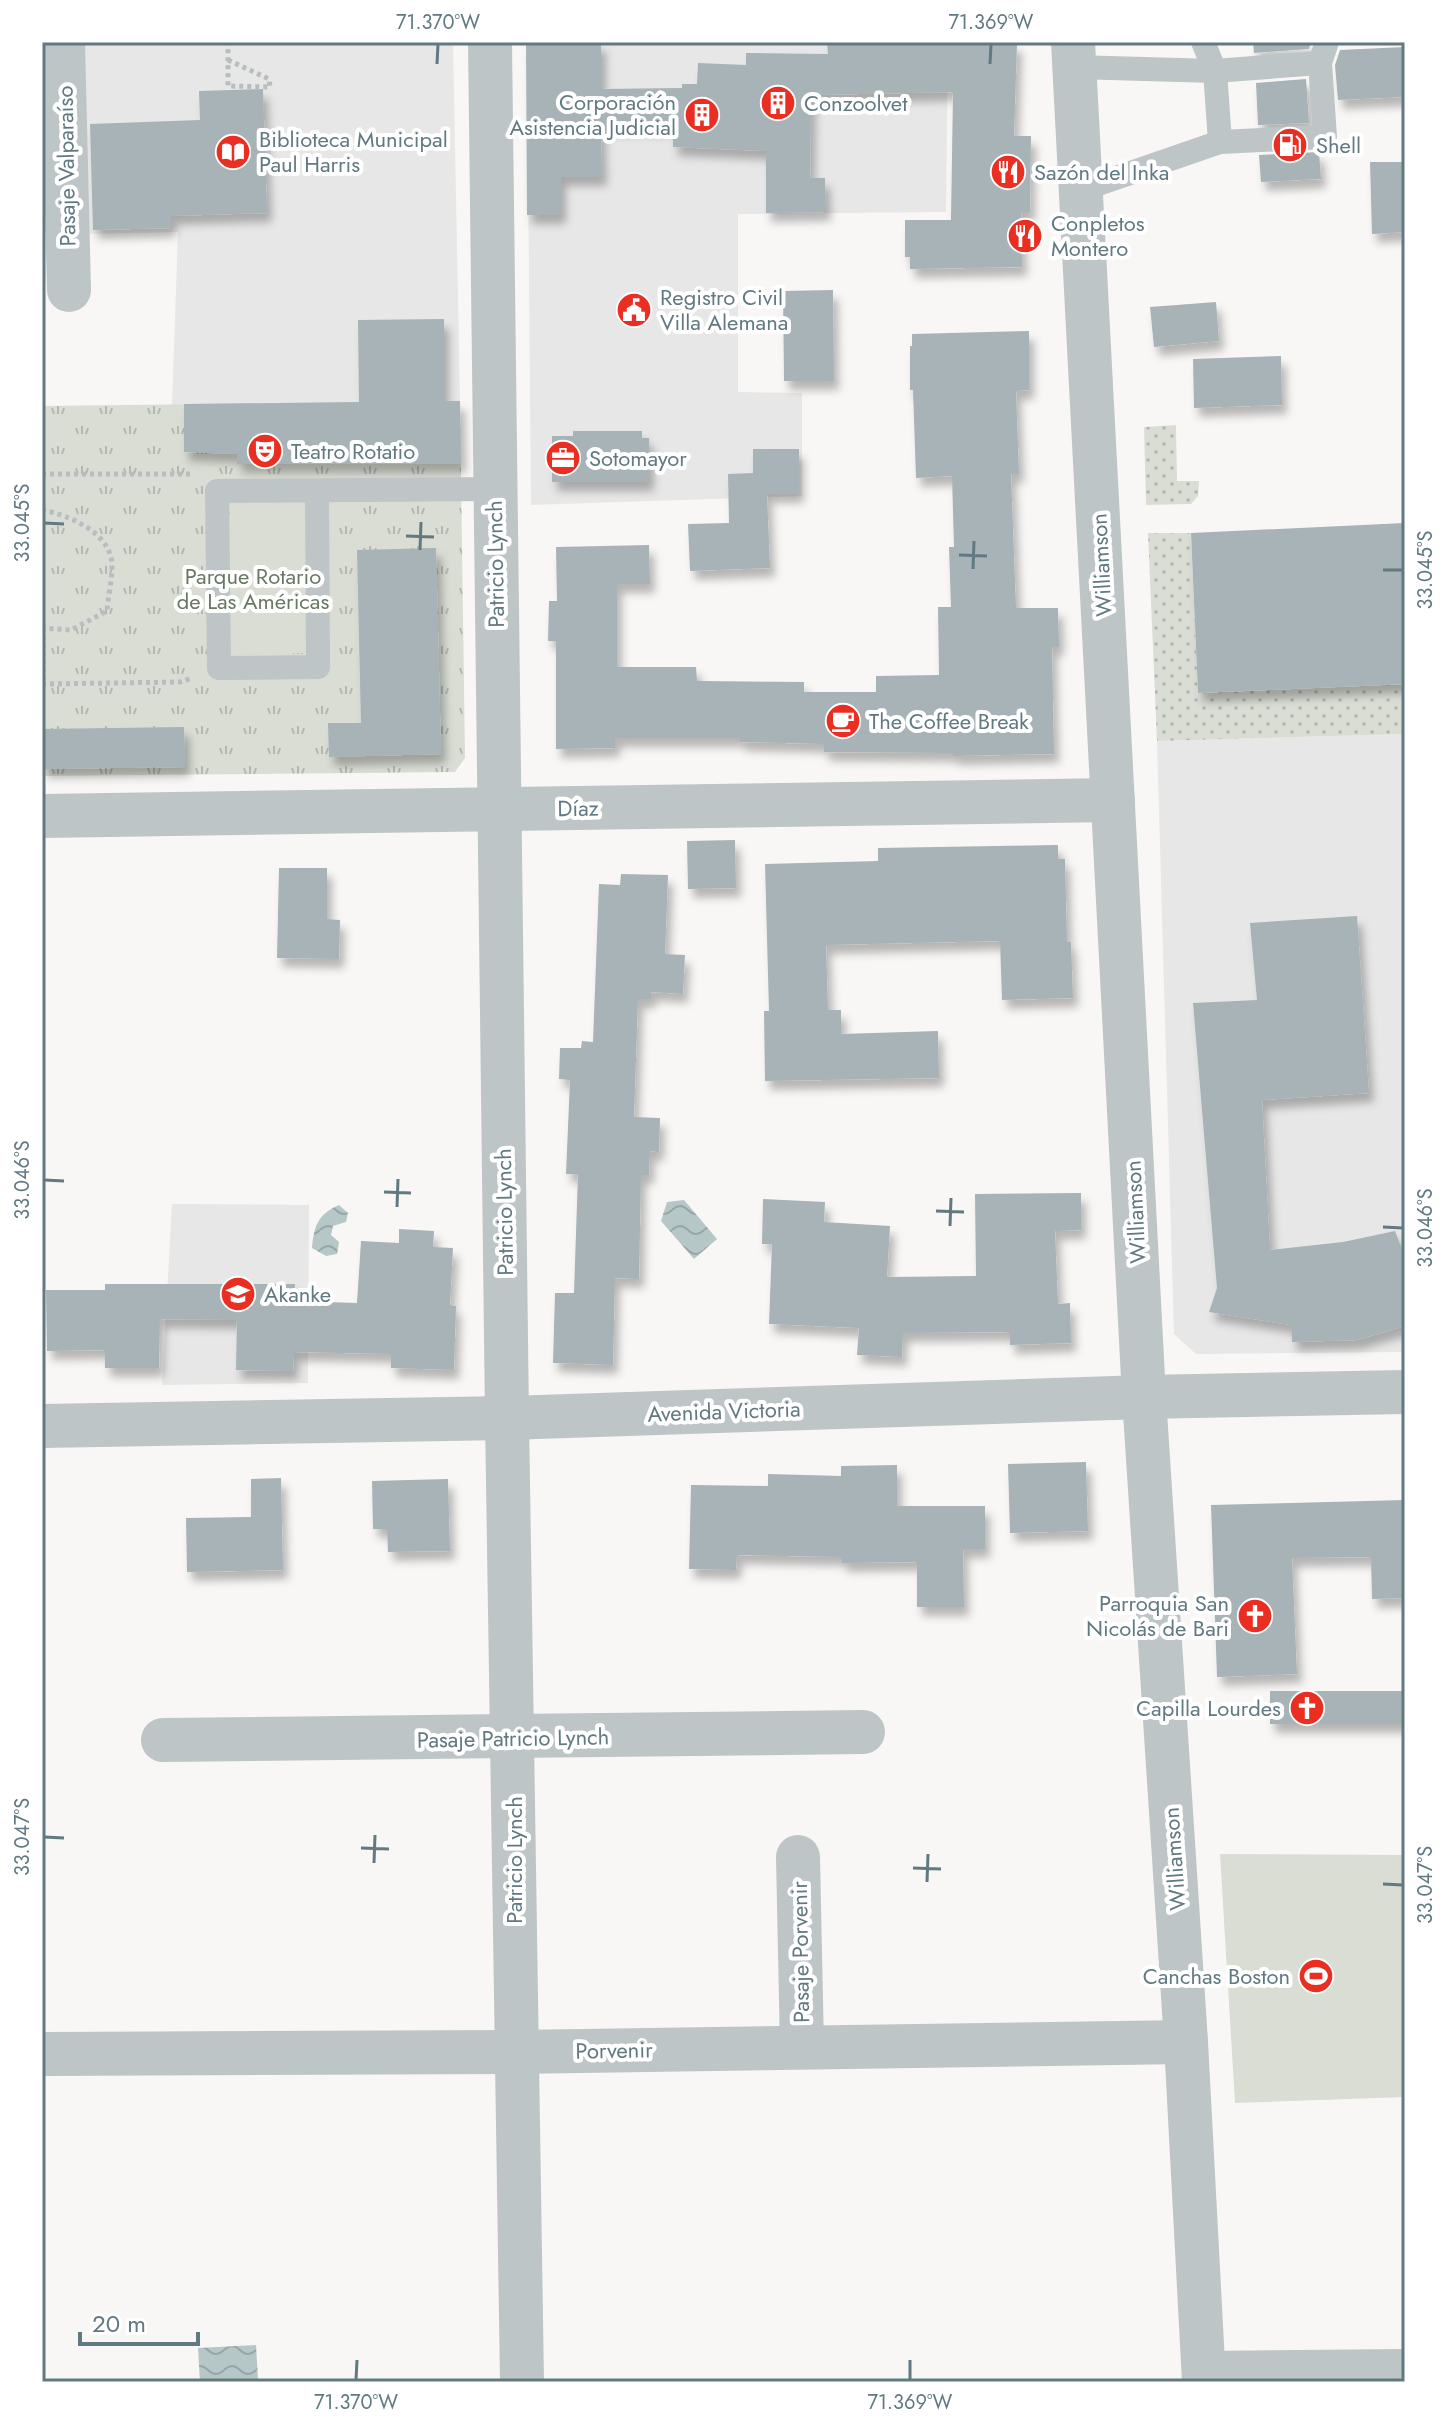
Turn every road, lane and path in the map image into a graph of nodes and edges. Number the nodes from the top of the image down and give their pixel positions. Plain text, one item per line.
1 (63, 42) edge
2 (228, 42) edge
3 (490, 42) edge
4 (1203, 42) edge
5 (1324, 52) edge
6 (1074, 55) edge
7 (228, 60) junction
8 (1215, 71) junction
9 (1220, 142) junction
10 (1081, 190) junction
11 (69, 290) dead end
12 (42, 474) edge
13 (495, 489) junction
14 (217, 491) junction
15 (317, 491) junction
16 (42, 510) edge
17 (42, 628) edge
18 (219, 668) junction
19 (43, 684) edge
20 (1113, 800) junction
21 (498, 809) junction
22 (42, 816) edge
23 (1405, 1392) edge
24 (1144, 1397) junction
25 (507, 1418) junction
26 (42, 1426) edge
27 (863, 1732) dead end
28 (514, 1738) junction
29 (163, 1740) dead end
30 (798, 1857) dead end
31 (1186, 2042) junction
32 (802, 2047) junction
33 (515, 2052) junction
34 (42, 2054) edge
35 (1405, 2371) edge
36 (1204, 2378) edge
37 (522, 2382) edge

1 - 11 street, Pasaje Valparaíso
2 - 7 path
3 - 13 street, Patricio Lynch
4 - 8 lane
5 - 8 lane
5 - 9 lane
6 - 8 lane
6 - 10 street, Williamson
7 - 7 path
8 - 9 lane
9 - 10 lane
10 - 20 street, Williamson
12 - 14 path
13 - 15 lane
13 - 21 street, Patricio Lynch
14 - 15 lane
14 - 18 lane
15 - 18 lane
16 - 17 path
17 - 19 path
18 - 19 path
20 - 21 street, Díaz
20 - 24 street, Williamson
21 - 22 street, Díaz
21 - 25 street, Patricio Lynch
23 - 24 street, Avenida Victoria
24 - 25 street, Avenida Victoria
24 - 31 street, Williamson
25 - 26 street, Avenida Victoria
25 - 28 street, Patricio Lynch
27 - 28 street, Pasaje Patricio Lynch
28 - 29 street, Pasaje Patricio Lynch
28 - 33 street, Patricio Lynch
30 - 32 street, Pasaje Porvenir
31 - 32 street, Porvenir
31 - 36 street, Williamson
32 - 33 street, Porvenir
33 - 34 street, Porvenir
33 - 37 street, Patricio Lynch
35 - 36 street

